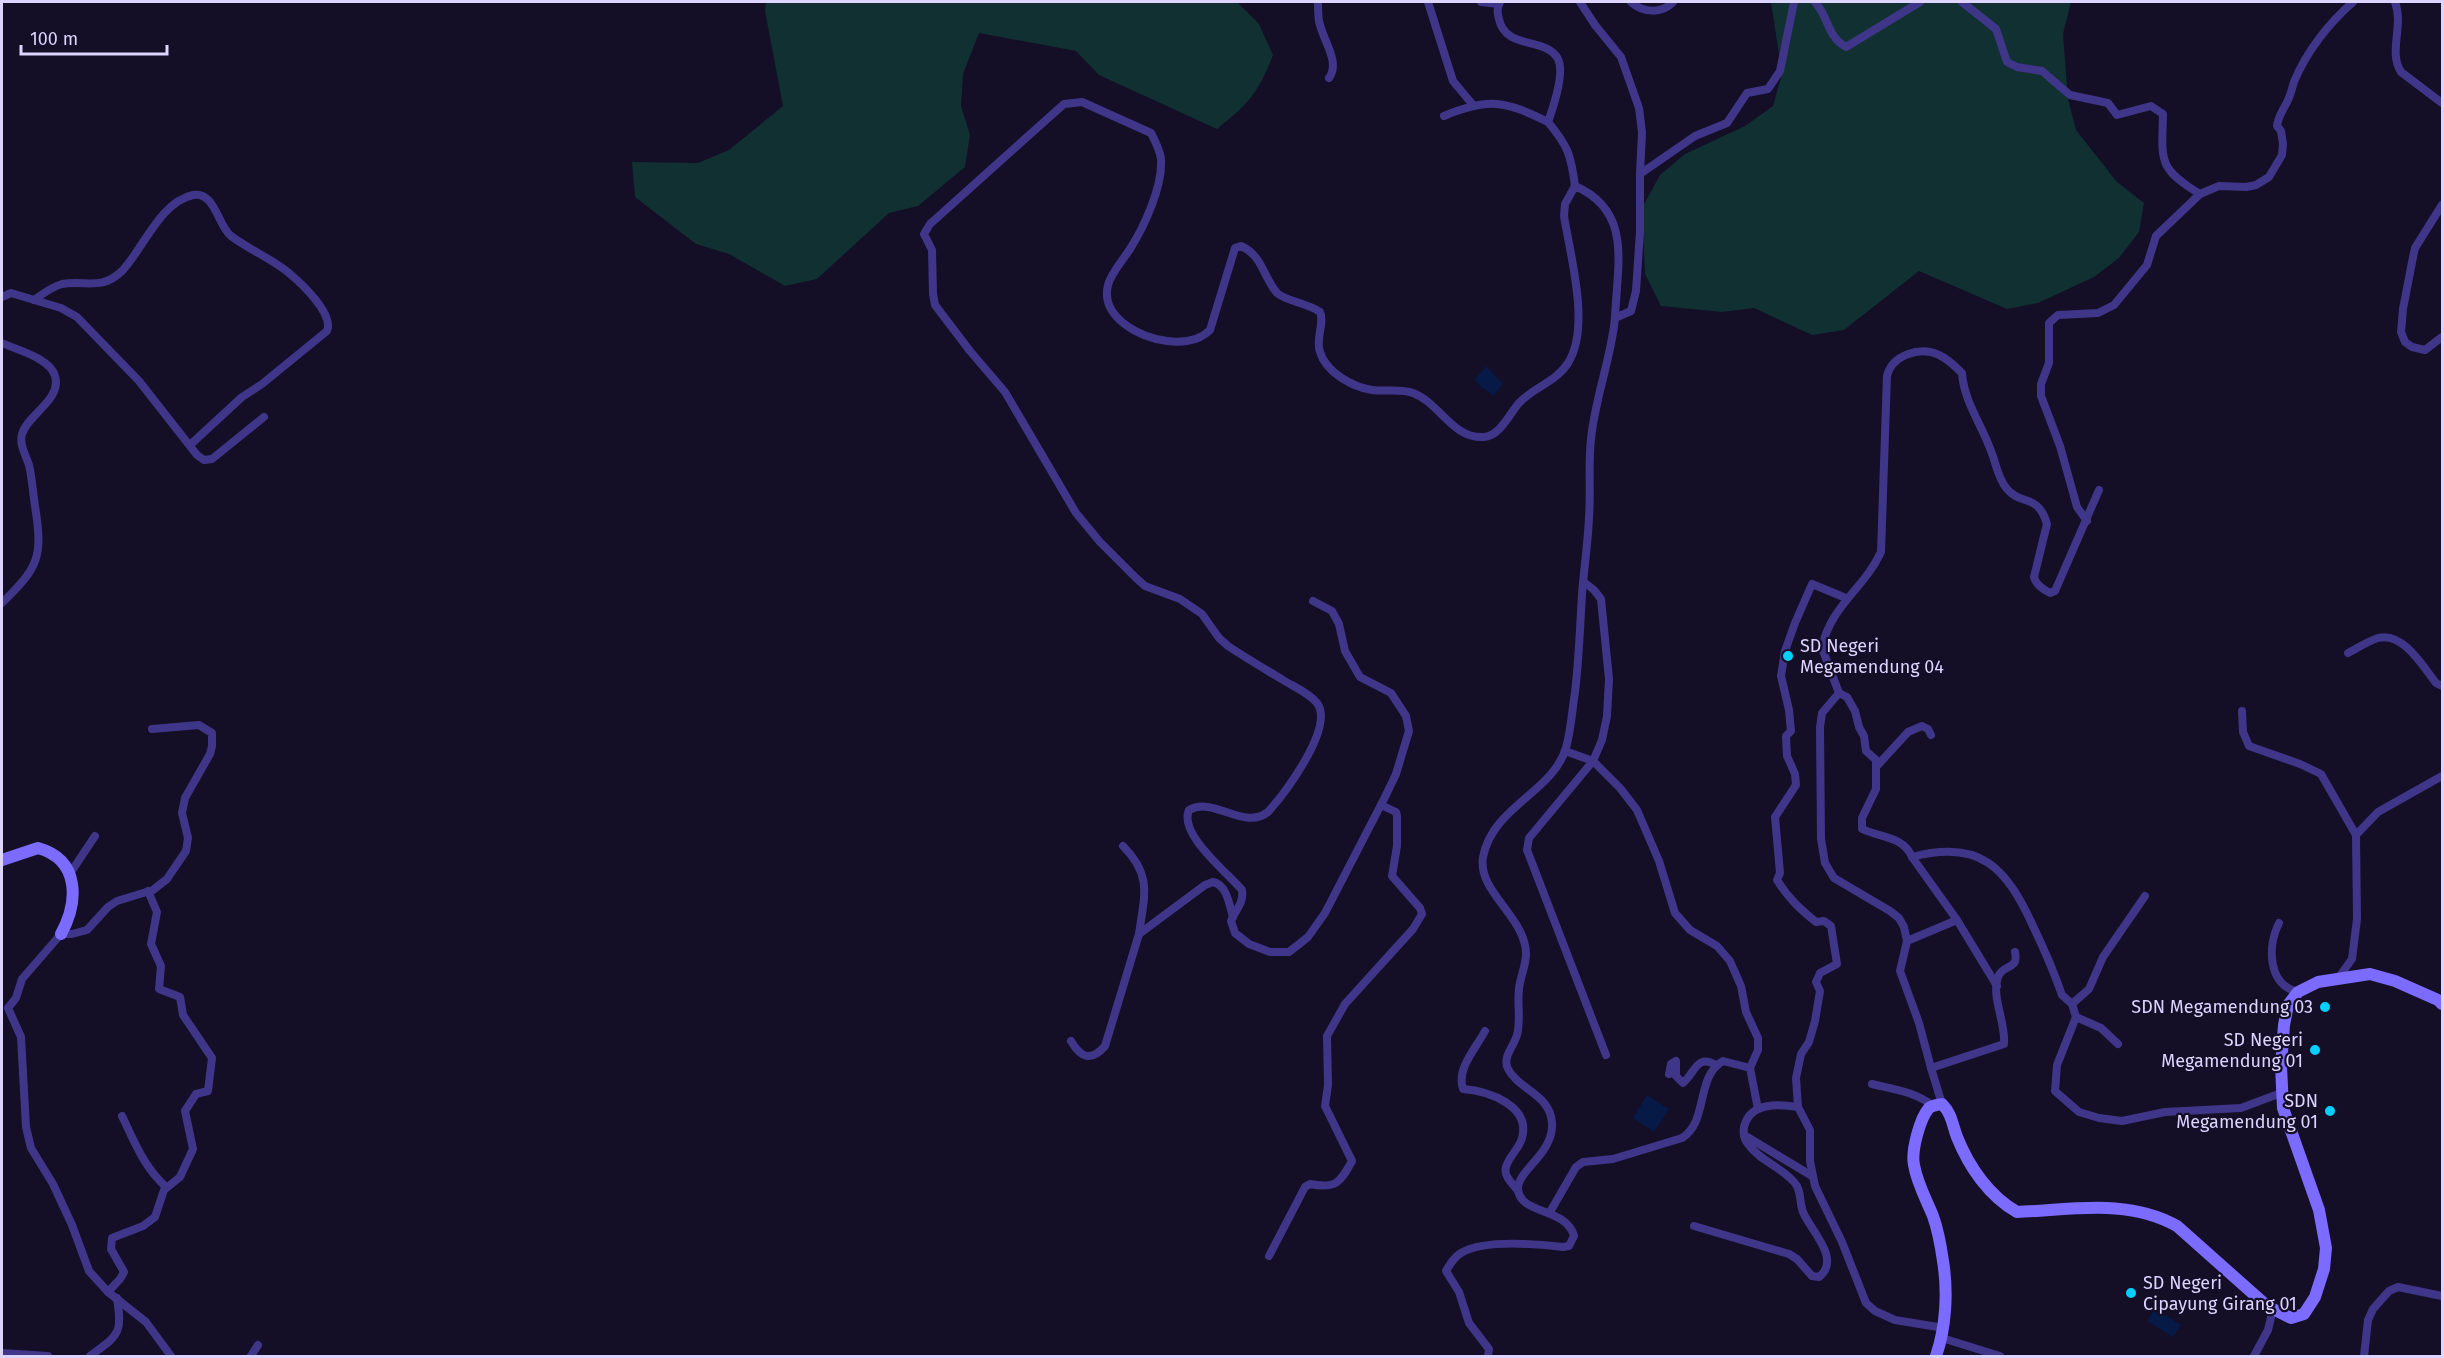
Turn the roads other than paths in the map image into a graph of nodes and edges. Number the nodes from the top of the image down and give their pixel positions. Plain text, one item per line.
1 (1318, 2) edge
2 (1428, 2) edge
3 (1481, 2) edge
4 (1580, 2) edge
5 (1631, 2) edge
6 (1673, 2) edge
7 (1794, 2) edge
8 (1815, 2) edge
9 (1920, 2) edge
10 (1962, 2) edge
11 (2353, 2) edge
12 (2395, 2) edge
13 (1500, 3) edge
14 (1329, 78) dead end
15 (2442, 103) edge
16 (1473, 105) junction
17 (1444, 116) dead end
18 (1548, 122) junction
19 (1640, 174) junction
20 (1575, 186) junction
21 (2200, 194) junction
22 (2442, 205) edge
23 (2, 297) edge
24 (34, 300) junction
25 (1615, 318) junction
26 (2442, 337) edge
27 (2, 343) edge
28 (264, 417) dead end
29 (190, 446) junction
30 (2099, 490) dead end
31 (2087, 521) junction
32 (1584, 582) junction
33 (1846, 598) junction
34 (1313, 602) dead end
35 (2, 603) edge
36 (2348, 653) dead end
37 (2442, 686) edge
38 (1839, 693) junction
39 (2242, 711) dead end
40 (152, 729) dead end
41 (1931, 735) dead end
42 (1565, 751) junction
43 (1593, 761) junction
44 (1876, 767) junction
45 (2442, 776) edge
46 (1381, 805) junction
47 (2356, 835) junction
48 (95, 836) dead end
49 (1124, 846) dead end
50 (1912, 857) junction
51 (2, 861) edge
52 (69, 875) junction
53 (148, 891) junction
54 (2145, 896) dead end
55 (1233, 916) junction
56 (1957, 920) junction
57 (2279, 923) dead end
58 (61, 934) junction
59 (1139, 934) junction
60 (1907, 941) junction
61 (2015, 952) dead end
62 (2339, 977) junction
63 (1997, 986) junction
64 (2298, 992) junction
65 (2072, 1004) junction
66 (2442, 1004) edge
67 (5, 1009) edge
68 (2076, 1017) junction
69 (1485, 1030) dead end
70 (1071, 1041) dead end
71 (2118, 1044) dead end
72 (1606, 1055) dead end
73 (1716, 1065) junction
74 (1750, 1068) junction
75 (1931, 1068) junction
76 (1669, 1074) dead end
77 (1872, 1084) dead end
78 (2281, 1093) junction
79 (1937, 1105) junction
80 (1798, 1107) junction
81 (1758, 1109) junction
82 (123, 1116) dead end
83 (1743, 1135) junction
84 (1812, 1176) junction
85 (166, 1187) junction
86 (1518, 1191) junction
87 (1550, 1212) junction
88 (1694, 1226) dead end
89 (1269, 1256) dead end
90 (108, 1292) junction
91 (2442, 1296) edge
92 (117, 1298) junction
93 (2273, 1309) junction
94 (1943, 1333) junction
95 (258, 1345) dead end
96 (2, 1353) edge
97 (48, 1356) edge
98 (90, 1356) edge
99 (171, 1356) edge
100 (251, 1356) edge
101 (1488, 1356) edge
102 (1936, 1356) edge
103 (2000, 1356) edge
104 (2254, 1356) edge
105 (2364, 1356) edge

1 - 14 street
2 - 16 street
3 - 13 street
4 - 19 street
5 - 6 street
7 - 19 street
8 - 9 street
10 - 21 street
11 - 21 street
12 - 15 street
13 - 18 street
16 - 17 street
16 - 18 street
18 - 20 street
19 - 25 street
20 - 25 street
20 - 55 street
21 - 31 street
22 - 26 street
23 - 24 street
24 - 29 street
24 - 29 street
25 - 32 street
27 - 35 street
28 - 29 street
30 - 31 street
31 - 33 street
32 - 42 street
32 - 43 street
33 - 38 street
33 - 80 street
34 - 46 street
36 - 37 street
38 - 44 street
38 - 60 street
39 - 47 street
40 - 53 street
41 - 44 street
42 - 43 street
42 - 86 street
43 - 72 street
43 - 74 street
44 - 50 street
45 - 47 street
46 - 55 street
46 - 89 street
47 - 62 street
48 - 52 street
49 - 59 street
50 - 56 street
50 - 65 street
51 - 52 street
52 - 58 street
53 - 58 street
53 - 85 street
54 - 65 street
55 - 59 street
56 - 60 street
56 - 63 street
57 - 64 street
58 - 67 street
59 - 70 street
60 - 75 street
61 - 63 street
62 - 64 street
62 - 66 street
63 - 75 street
64 - 78 street
65 - 68 street
67 - 90 street
68 - 71 street
68 - 78 street
69 - 86 street
73 - 74 street
73 - 76 street
73 - 87 street
74 - 81 street
75 - 79 street
77 - 79 street
78 - 93 street
79 - 93 street
79 - 94 street
80 - 81 street
80 - 84 street
81 - 83 street
82 - 85 street
83 - 84 street
83 - 88 street
84 - 94 street
85 - 90 street
86 - 87 street
87 - 101 street
90 - 92 street
91 - 105 street
92 - 98 street
92 - 99 street
93 - 104 street
94 - 102 street
94 - 103 street
95 - 100 street
96 - 97 street

